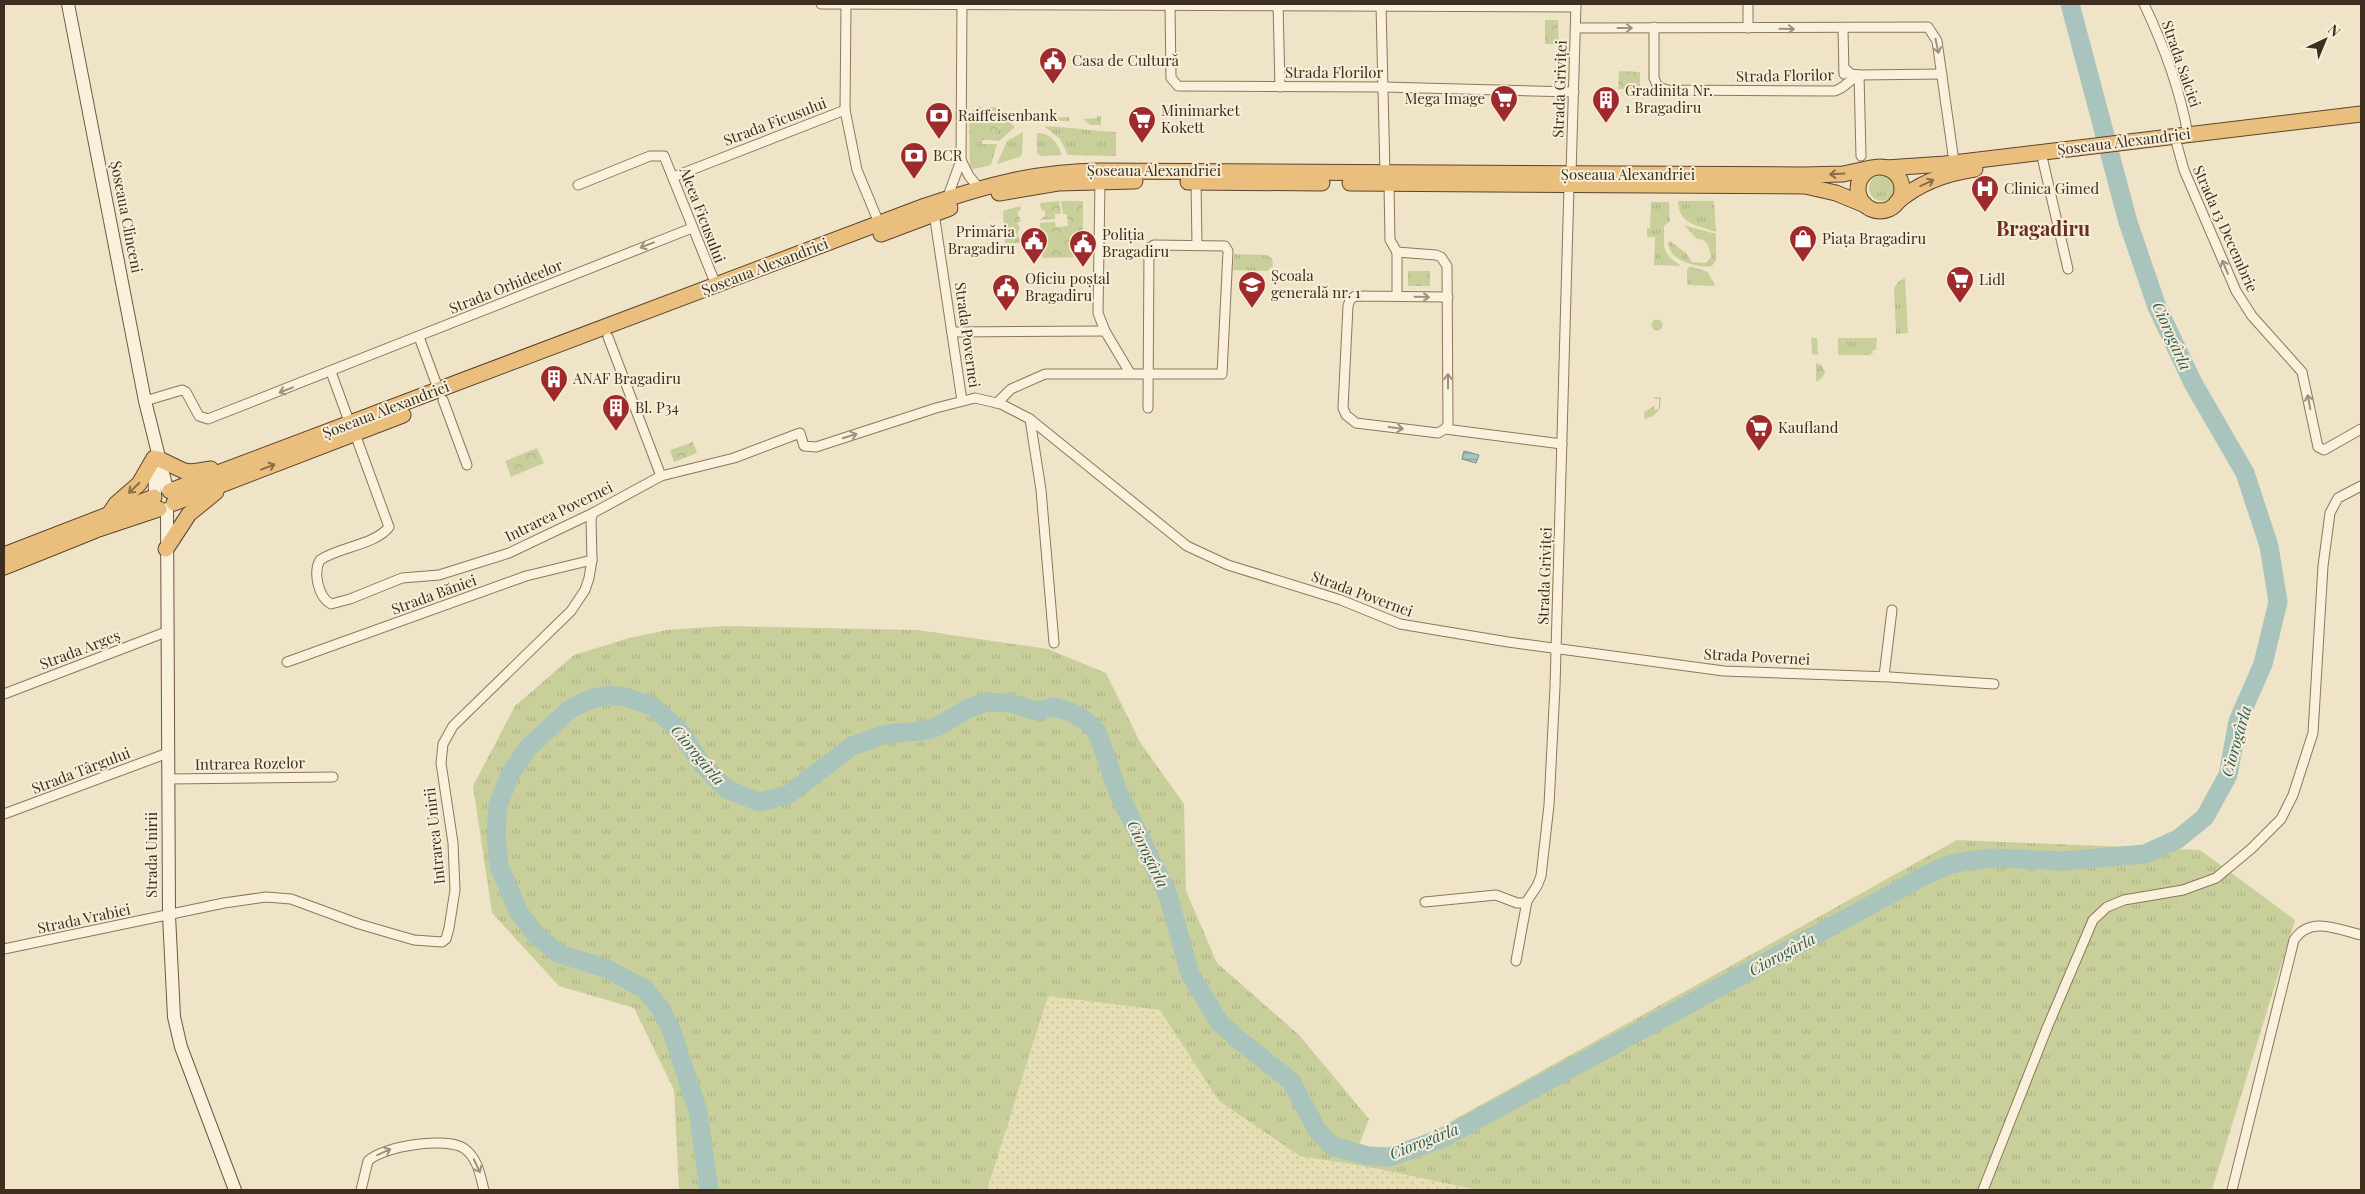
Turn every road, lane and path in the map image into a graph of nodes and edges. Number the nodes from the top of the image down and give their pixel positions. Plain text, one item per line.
1 (68, 4) edge
2 (821, 4) edge
3 (846, 4) edge
4 (962, 4) edge
5 (1278, 4) edge
6 (1748, 4) edge
7 (2144, 4) edge
8 (1066, 5) edge
9 (1170, 5) edge
10 (1422, 5) edge
11 (1576, 5) edge
12 (1381, 6) junction
13 (1576, 28) junction
14 (1654, 28) junction
15 (1748, 28) junction
16 (1843, 29) junction
17 (1844, 68) junction
18 (1942, 74) junction
19 (1859, 75) junction
20 (1845, 86) junction
21 (1280, 87) junction
22 (1384, 87) junction
23 (1574, 92) junction
24 (845, 110) junction
25 (2361, 114) edge
26 (2361, 124) edge
27 (2183, 140) junction
28 (2067, 154) junction
29 (1861, 156) dead end
30 (961, 160) junction
31 (1954, 162) junction
32 (2043, 162) junction
33 (1871, 168) junction
34 (1886, 168) junction
35 (672, 177) junction
36 (1387, 178) junction
37 (1570, 180) junction
38 (1100, 181) junction
39 (1196, 182) junction
40 (578, 185) dead end
41 (979, 188) junction
42 (947, 199) junction
43 (1897, 202) junction
44 (1865, 205) junction
45 (934, 213) junction
46 (879, 223) junction
47 (692, 228) junction
48 (1197, 244) junction
49 (1397, 252) junction
50 (2068, 270) dead end
51 (716, 285) junction
52 (1397, 296) junction
53 (1448, 297) junction
54 (1105, 331) junction
55 (952, 332) junction
56 (419, 337) junction
57 (608, 337) junction
58 (331, 372) junction
59 (1130, 373) junction
60 (1148, 373) junction
61 (441, 395) junction
62 (975, 398) joint
63 (145, 401) junction
64 (958, 402) junction
65 (997, 403) junction
66 (1148, 408) dead end
67 (1030, 418) junction
68 (353, 429) junction
69 (1445, 429) junction
70 (2361, 429) edge
71 (1562, 444) junction
72 (157, 458) junction
73 (467, 465) dead end
74 (222, 472) junction
75 (662, 476) junction
76 (237, 479) junction
77 (2361, 486) edge
78 (164, 499) junction
79 (110, 514) junction
80 (593, 514) junction
81 (166, 548) junction
82 (4, 555) edge
83 (592, 560) junction
84 (4, 567) edge
85 (1892, 610) dead end
86 (166, 632) junction
87 (1054, 643) dead end
88 (1556, 649) junction
89 (287, 662) dead end
90 (1884, 676) junction
91 (1994, 684) dead end
92 (4, 694) edge
93 (168, 753) junction
94 (333, 777) dead end
95 (168, 780) junction
96 (4, 814) edge
97 (1425, 902) dead end
98 (1526, 903) junction
99 (169, 915) junction
100 (2361, 935) edge
101 (4, 949) edge
102 (1516, 961) dead end
103 (235, 1190) edge
104 (361, 1190) edge
105 (484, 1190) edge
106 (1983, 1190) edge
107 (2232, 1190) edge

1 - 63 main road, Șoseaua Clinceni
2 - 3 street
3 - 4 street
3 - 24 street, Strada Ficusului
4 - 8 street
4 - 30 street
5 - 9 street
5 - 12 street
5 - 21 street
6 - 15 street
7 - 27 street, Strada Salciei
8 - 9 street
9 - 21 street, Strada Florilor
10 - 11 street
10 - 12 street
11 - 13 street, Strada Griviței
12 - 22 street
13 -> 14 street
13 - 23 street, Strada Griviței
14 - 15 street
14 - 20 street, Strada Florilor
15 -> 16 street
16 - 17 street
16 -> 18 street
17 - 19 street
17 - 20 street
18 - 19 street
18 - 31 street
19 - 20 street, Strada Florilor
19 - 29 street
21 - 22 street, Strada Florilor
22 - 23 street, Strada Florilor
22 - 36 street
23 - 37 street, Strada Griviței
24 - 35 street, Strada Ficusului
24 - 46 street
25 - 27 highway, Șoseaua Alexandriei
26 - 27 highway, Șoseaua Alexandriei
27 - 28 highway, Șoseaua Alexandriei
70 -> 27 street, Strada 13 Decembrie
28 - 31 highway, Șoseaua Alexandriei
28 - 32 highway, Șoseaua Alexandriei
30 - 41 street
30 - 42 street
31 - 34 highway, Șoseaua Alexandriei
43 -> 32 highway, Șoseaua Alexandriei
32 - 50 street, Șoseaua Alexandriei
33 - 34 highway, Șoseaua Alexandriei
33 -> 37 highway, Șoseaua Alexandriei
33 - 44 highway
34 - 43 highway
35 - 40 street, Aleea Ficusului
35 - 47 street, Aleea Ficusului
36 - 37 highway, Șoseaua Alexandriei
36 - 39 highway, Șoseaua Alexandriei
36 - 41 highway, Șoseaua Alexandriei
36 - 49 street
37 - 44 highway, Șoseaua Alexandriei
37 - 71 street, Strada Griviței
38 - 39 highway, Șoseaua Alexandriei
38 - 45 highway, Șoseaua Alexandriei
38 - 54 street, Șoseaua Alexandriei
39 - 48 street, Șoseaua Alexandriei
41 - 42 highway, Șoseaua Alexandriei
42 - 46 highway, Șoseaua Alexandriei
43 - 44 highway, Șoseaua Alexandriei
45 - 55 street, Strada Povernei
45 - 57 highway, Șoseaua Alexandriei
46 - 51 highway, Șoseaua Alexandriei
47 - 51 street, Aleea Ficusului
47 -> 56 street, Strada Orhideelor
48 - 60 street
48 - 60 street
49 - 52 street
49 - 53 street
51 - 61 highway, Șoseaua Alexandriei
52 -> 53 street
52 -> 69 street
69 -> 53 street
54 - 55 street
54 - 59 street, Șoseaua Alexandriei
55 - 64 street, Strada Povernei
56 - 58 street, Strada Orhideelor
56 - 61 street
57 - 61 highway, Șoseaua Alexandriei
57 - 75 street
58 -> 63 street, Strada Orhideelor
58 - 68 street
59 - 60 street
59 - 65 street
60 - 66 street
61 - 68 highway, Șoseaua Alexandriei
61 - 73 street
62 - 64 street, Intrarea Povernei
62 - 65 street, Strada Povernei
63 - 72 main road, Șoseaua Clinceni
75 -> 64 street, Intrarea Povernei
65 - 67 street, Strada Povernei
67 - 87 street
67 - 88 street, Strada Povernei
68 - 74 highway, Șoseaua Alexandriei
76 -> 68 highway, Șoseaua Alexandriei
68 - 80 street, Intrarea Povernei
69 - 71 street
71 - 88 street, Strada Griviței
72 - 74 highway
72 - 78 main road, Șoseaua Clinceni
72 -> 79 highway
74 - 78 highway, Șoseaua Alexandriei
75 - 80 street, Intrarea Povernei
76 - 78 highway, Șoseaua Alexandriei
76 - 81 highway
77 - 106 street
78 - 79 highway, Șoseaua Alexandriei
78 - 81 main road, Strada Unirii
78 - 84 highway, Șoseaua Alexandriei
79 - 82 highway, Șoseaua Alexandriei
80 - 83 street
81 - 86 main road, Strada Unirii
83 - 89 street, Strada Băniei
83 - 99 street, Intrarea Unirii
85 - 90 street
86 - 92 street, Strada Argeș
86 - 93 main road, Strada Unirii
88 - 90 street, Strada Povernei
88 - 98 street, Strada Griviței
90 - 91 street, Strada Povernei
93 - 95 main road, Strada Unirii
93 - 96 street, Strada Târgului
94 - 95 street, Intrarea Rozelor
95 - 99 main road, Strada Unirii
97 - 98 street
98 - 102 street, Strada Griviței
99 - 101 street, Strada Vrabiei
99 - 103 main road, Strada Unirii
100 - 107 street
104 -> 105 street

